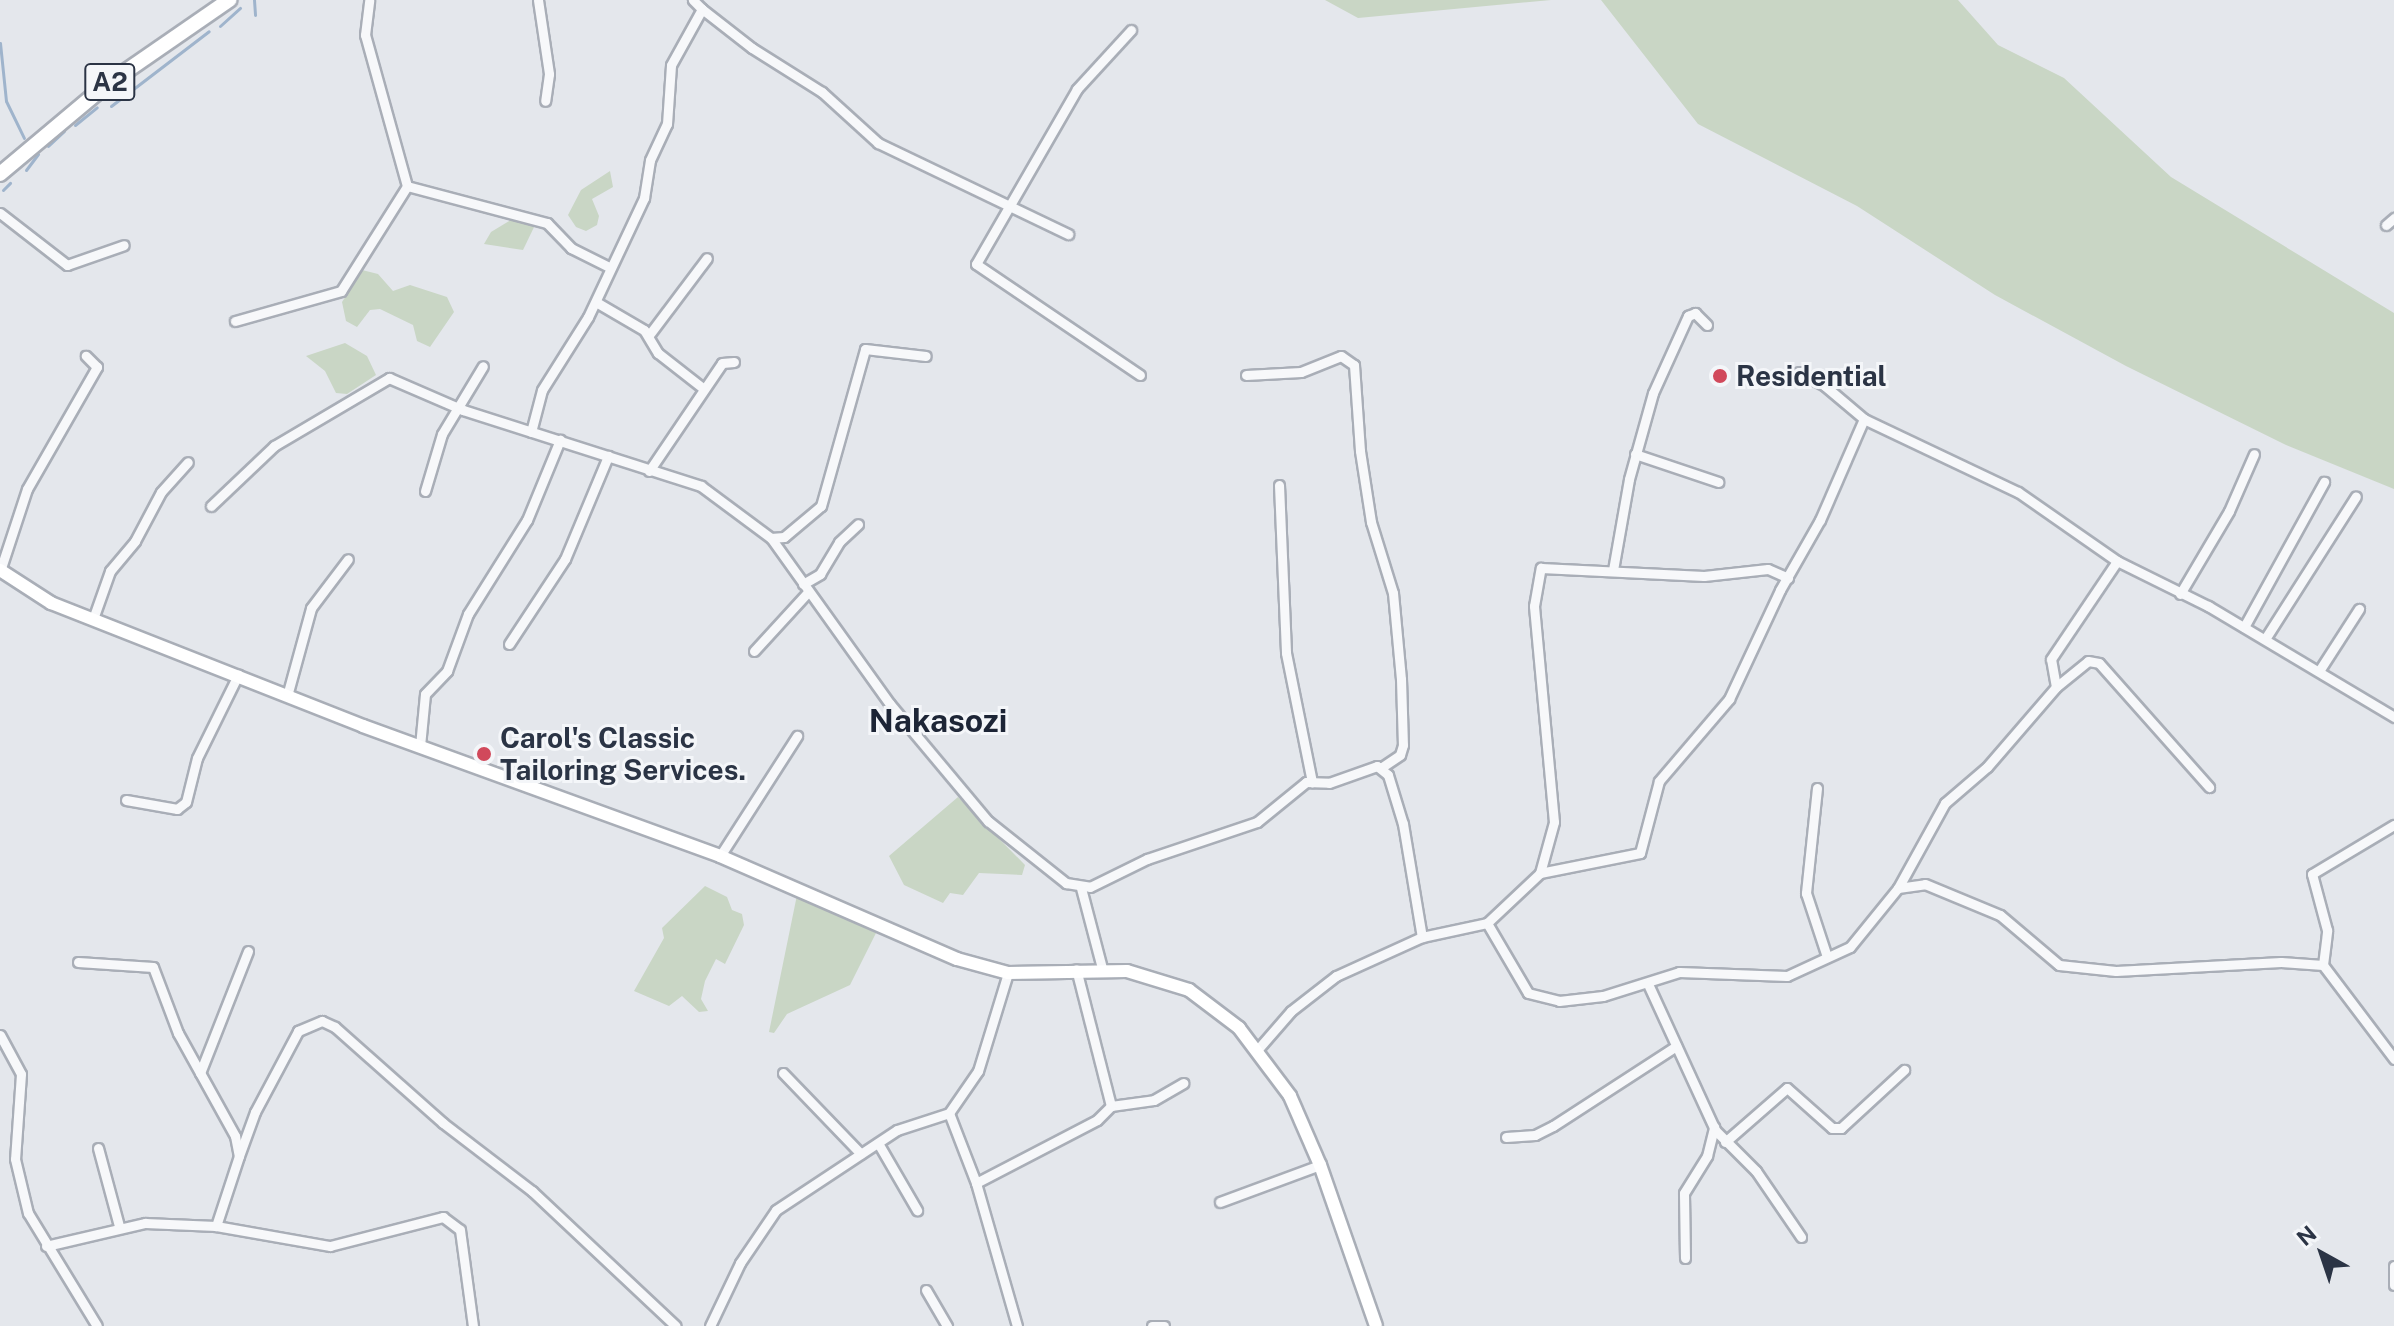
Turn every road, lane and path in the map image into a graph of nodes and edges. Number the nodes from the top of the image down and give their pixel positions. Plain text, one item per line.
1 (229, 0) edge
2 (369, 0) edge
3 (538, 0) edge
4 (693, 0) edge
5 (702, 9) junction
6 (1131, 30) dead end
7 (545, 101) dead end
8 (0, 174) edge
9 (407, 186) junction
10 (1008, 205) junction
11 (0, 213) edge
12 (1068, 234) dead end
13 (124, 245) dead end
14 (707, 258) dead end
15 (609, 267) junction
16 (596, 302) junction
17 (235, 321) dead end
18 (1707, 325) dead end
19 (649, 335) junction
20 (86, 356) dead end
21 (926, 356) dead end
22 (734, 362) dead end
23 (483, 366) dead end
24 (1799, 372) dead end
25 (1140, 375) dead end
26 (1246, 375) dead end
27 (704, 389) junction
28 (455, 407) junction
29 (1864, 419) junction
30 (531, 432) junction
31 (560, 440) junction
32 (1635, 454) junction
33 (2254, 454) dead end
34 (608, 456) junction
35 (188, 462) dead end
36 (649, 471) junction
37 (1718, 482) dead end
38 (2324, 482) dead end
39 (1279, 485) dead end
40 (425, 491) dead end
41 (2356, 496) dead end
42 (211, 506) dead end
43 (858, 524) dead end
44 (771, 538) junction
45 (348, 559) dead end
46 (2117, 561) junction
47 (1613, 570) junction
48 (0, 571) edge
49 (1788, 578) junction
50 (806, 588) junction
51 (2180, 594) junction
52 (2359, 609) dead end
53 (93, 619) junction
54 (2244, 627) junction
55 (2265, 639) junction
56 (509, 644) dead end
57 (754, 651) dead end
58 (2319, 671) junction
59 (238, 675) junction
60 (2056, 687) junction
61 (287, 696) junction
62 (2394, 717) edge
63 (797, 736) dead end
64 (420, 746) junction
65 (1382, 767) junction
66 (1312, 782) junction
67 (2209, 787) dead end
68 (1817, 788) dead end
69 (126, 800) dead end
70 (2394, 825) edge
71 (720, 856) junction
72 (1540, 873) junction
73 (1081, 888) junction
74 (1898, 888) junction
75 (1487, 923) junction
76 (1422, 937) junction
77 (248, 951) dead end
78 (1827, 957) junction
79 (78, 962) dead end
80 (2323, 965) junction
81 (1102, 968) junction
82 (1076, 969) junction
83 (1008, 973) junction
84 (1648, 984) junction
85 (0, 1035) edge
86 (1676, 1046) junction
87 (1258, 1049) junction
88 (2394, 1059) edge
89 (1904, 1070) dead end
90 (200, 1073) junction
91 (783, 1073) dead end
92 (1183, 1083) dead end
93 (1111, 1106) junction
94 (949, 1113) junction
95 (1714, 1127) junction
96 (1506, 1137) dead end
97 (1725, 1142) junction
98 (878, 1143) junction
99 (98, 1148) dead end
100 (861, 1154) junction
101 (239, 1156) junction
102 (1320, 1165) junction
103 (976, 1183) junction
104 (1220, 1202) dead end
105 (917, 1210) dead end
106 (119, 1226) junction
107 (216, 1226) junction
108 (1801, 1237) dead end
109 (46, 1246) junction
110 (1685, 1258) dead end
111 (2394, 1266) edge
112 (2394, 1285) edge
113 (926, 1290) dead end
114 (97, 1326) edge
115 (473, 1326) edge
116 (676, 1326) edge
117 (710, 1326) edge
118 (947, 1326) edge
119 (1017, 1326) edge
120 (1152, 1326) edge
121 (1164, 1326) edge
122 (1376, 1326) edge

1 - 8 main road, A2
2 - 9 street
3 - 7 street
4 - 5 street
5 - 10 street
5 - 15 street
6 - 10 street
9 - 15 street
9 - 17 street
10 - 12 street
10 - 25 street
11 - 13 street
14 - 19 street
15 - 16 street
16 - 19 street
16 - 30 street
18 - 32 street
19 - 27 street
20 - 48 street
21 - 44 street
22 - 27 street
23 - 28 street
24 - 29 street
26 - 65 street
27 - 36 street
28 - 30 street
28 - 40 street
28 - 42 street
29 - 46 street
29 - 49 street
30 - 31 street
31 - 34 street
31 - 64 street
32 - 37 street
32 - 47 street
33 - 51 street
34 - 36 street
34 - 56 street
35 - 53 street
36 - 44 street
38 - 54 street
39 - 66 street
41 - 55 street
43 - 50 street
44 - 50 street
45 - 61 street
46 - 51 street
46 - 60 street
47 - 49 street
47 - 72 street
48 - 53 street
49 - 72 street
50 - 57 street
50 - 73 street
51 - 54 street
52 - 58 street
53 - 59 street
54 - 55 street
55 - 58 street
58 - 62 street
59 - 61 street
59 - 69 street
60 - 67 street
60 - 74 street
61 - 64 street
63 - 71 street
64 - 71 street
65 - 66 street
65 - 76 street
66 - 73 street
68 - 78 street
70 - 80 street
71 - 83 street
72 - 75 street
73 - 81 street
74 - 78 street
74 - 80 street
75 - 76 street
75 - 84 street
76 - 87 street
77 - 90 street
78 - 84 street
79 - 90 street
80 - 88 street
81 - 82 street
81 - 87 street
82 - 83 street
82 - 93 street
83 - 94 street
84 - 86 street
85 - 109 street
86 - 95 street
86 - 96 street
87 - 102 street
89 - 97 street
90 - 101 street
91 - 100 street
92 - 93 street
93 - 103 street
94 - 98 street
94 - 103 street
95 - 97 street
95 - 110 street
97 - 108 street
98 - 100 street
98 - 105 street
99 - 106 street
100 - 117 street
101 - 107 street
101 - 116 street
102 - 104 street
102 - 122 street
103 - 119 street
106 - 107 street
106 - 109 street
107 - 115 street
109 - 114 street
111 - 112 street
113 - 118 street
120 - 121 street

